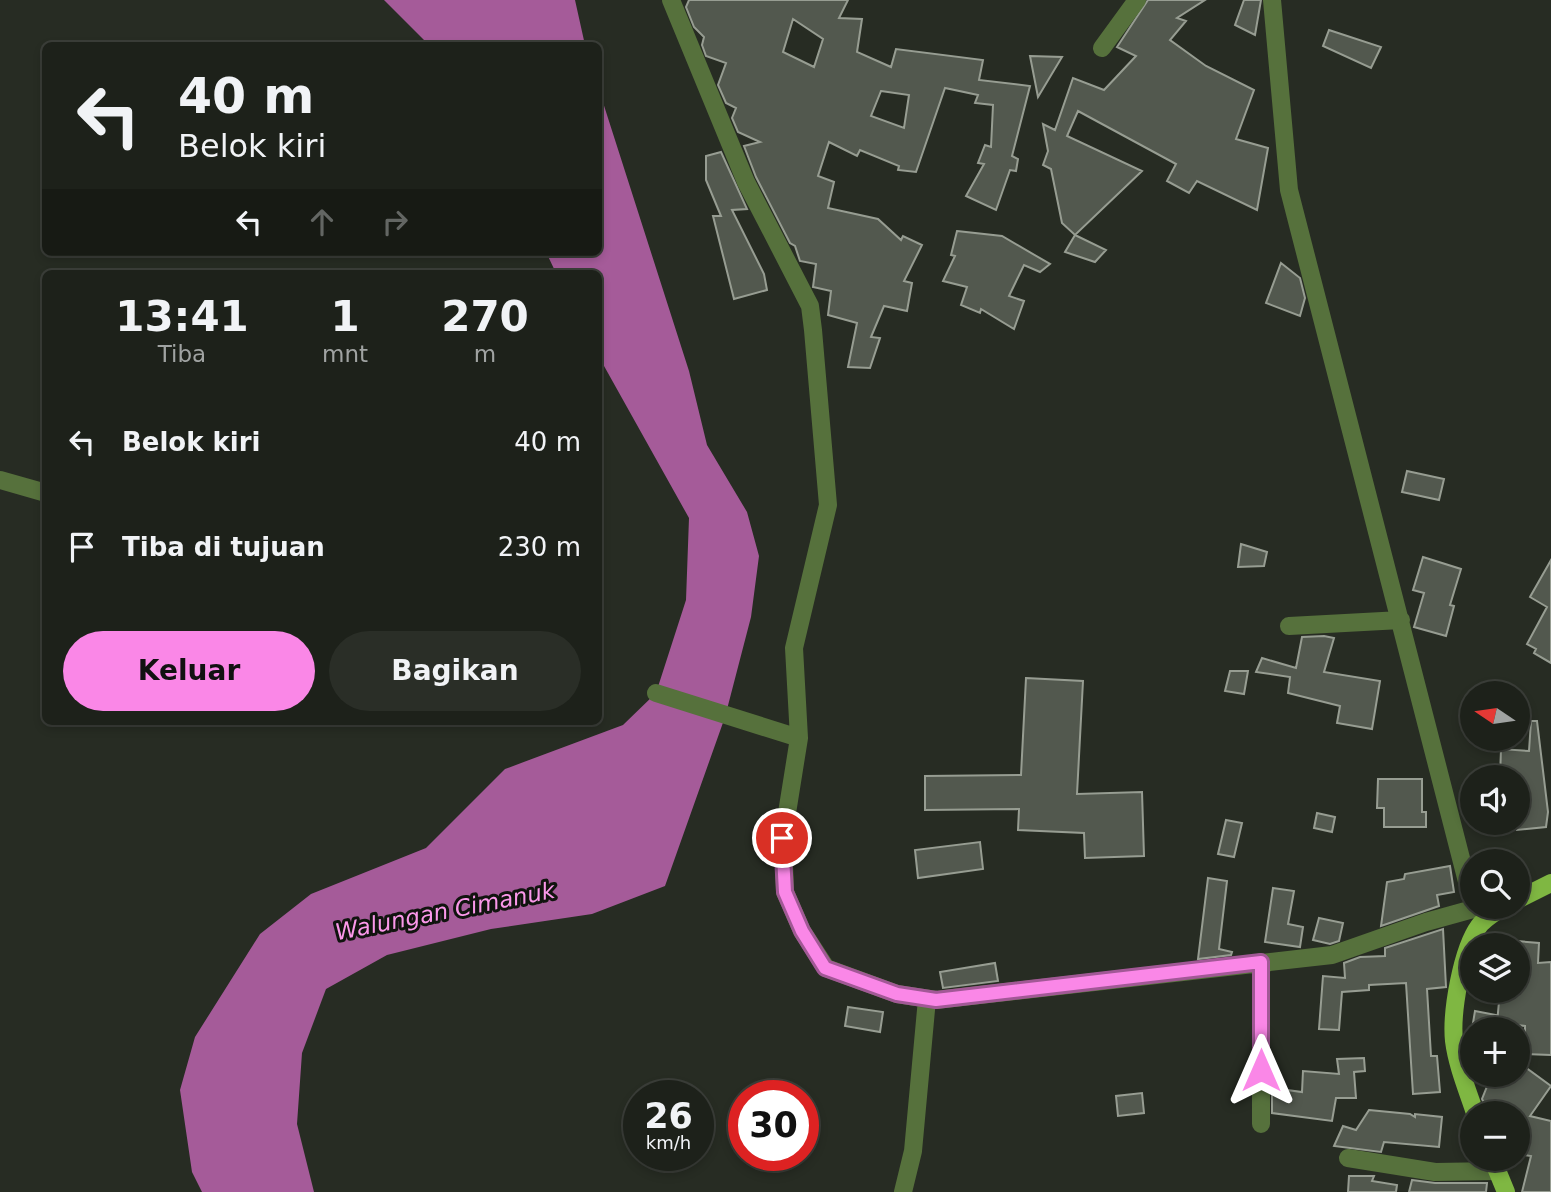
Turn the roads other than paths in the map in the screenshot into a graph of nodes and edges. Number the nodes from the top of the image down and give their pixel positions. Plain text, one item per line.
1 (671, 0) edge
2 (1137, 0) edge
3 (1272, 0) edge
4 (1102, 48) dead end
5 (3, 481) edge
6 (42, 492) edge
7 (1401, 620) junction
8 (1289, 626) dead end
9 (656, 693) dead end
10 (799, 738) junction
11 (1460, 855) edge
12 (1551, 883) edge
13 (1530, 894) edge
14 (1460, 914) edge
15 (1472, 919) edge
16 (1261, 962) junction
17 (927, 999) junction
18 (1471, 1101) edge
19 (1261, 1124) dead end
20 (1348, 1158) dead end
21 (1460, 1169) edge
22 (1497, 1171) edge
23 (904, 1192) edge
24 (1506, 1192) edge

1 - 10 street
2 - 4 street
3 - 7 street
5 - 6 street
7 - 8 street
7 - 11 street
9 - 10 street
10 - 17 street
12 - 13 main road
14 - 16 street
15 - 18 main road
16 - 17 street
16 - 19 street
17 - 23 street
20 - 21 street
22 - 24 main road

